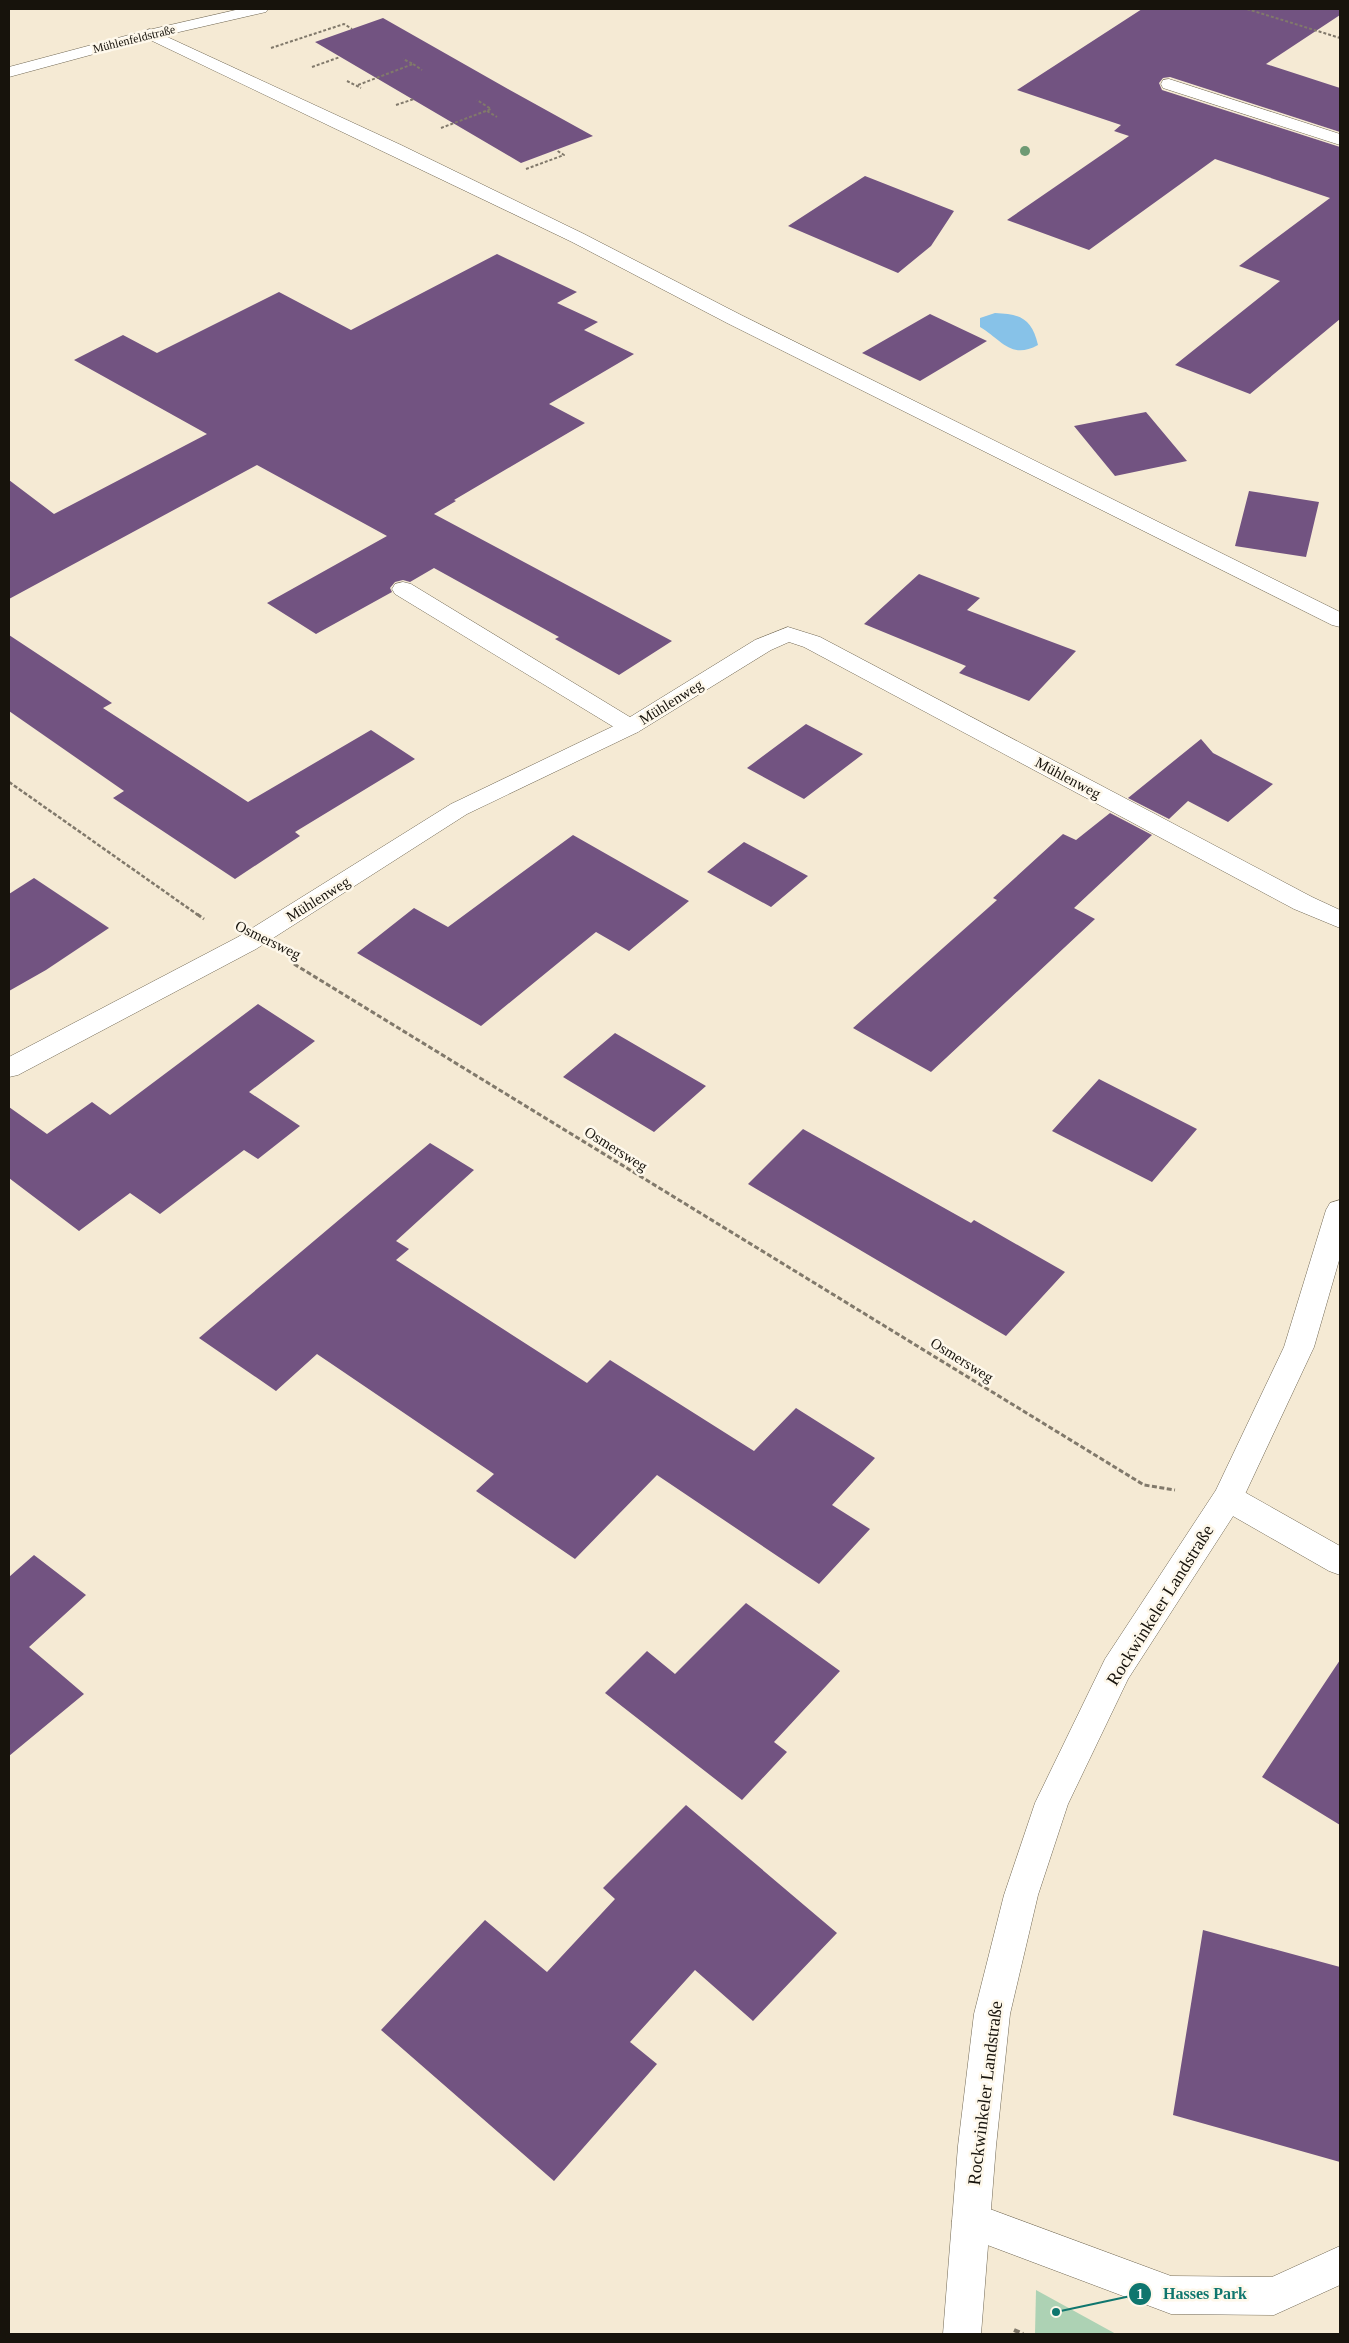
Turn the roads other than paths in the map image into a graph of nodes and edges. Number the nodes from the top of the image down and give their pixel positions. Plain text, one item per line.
1 (260, 9) edge
2 (150, 34) junction
3 (9, 72) edge
4 (1169, 84) dead end
5 (1340, 140) edge
6 (403, 589) dead end
7 (1340, 620) edge
8 (630, 727) junction
9 (1340, 920) edge
10 (9, 1068) edge
11 (1340, 1210) edge
12 (1228, 1498) junction
13 (1340, 1562) edge
14 (971, 2221) junction
15 (1340, 2265) edge
16 (962, 2334) edge

1 - 2 street, Mühlenfeldstraße
2 - 3 street, Mühlenfeldstraße
2 - 7 street
4 - 5 street
6 - 8 street
8 - 9 street, Mühlenweg
8 - 10 street, Mühlenweg
11 - 12 street, Rockwinkeler Landstraße
12 - 13 street
12 - 14 street, Rockwinkeler Landstraße
14 - 15 street
14 - 16 street, Rockwinkeler Landstraße

